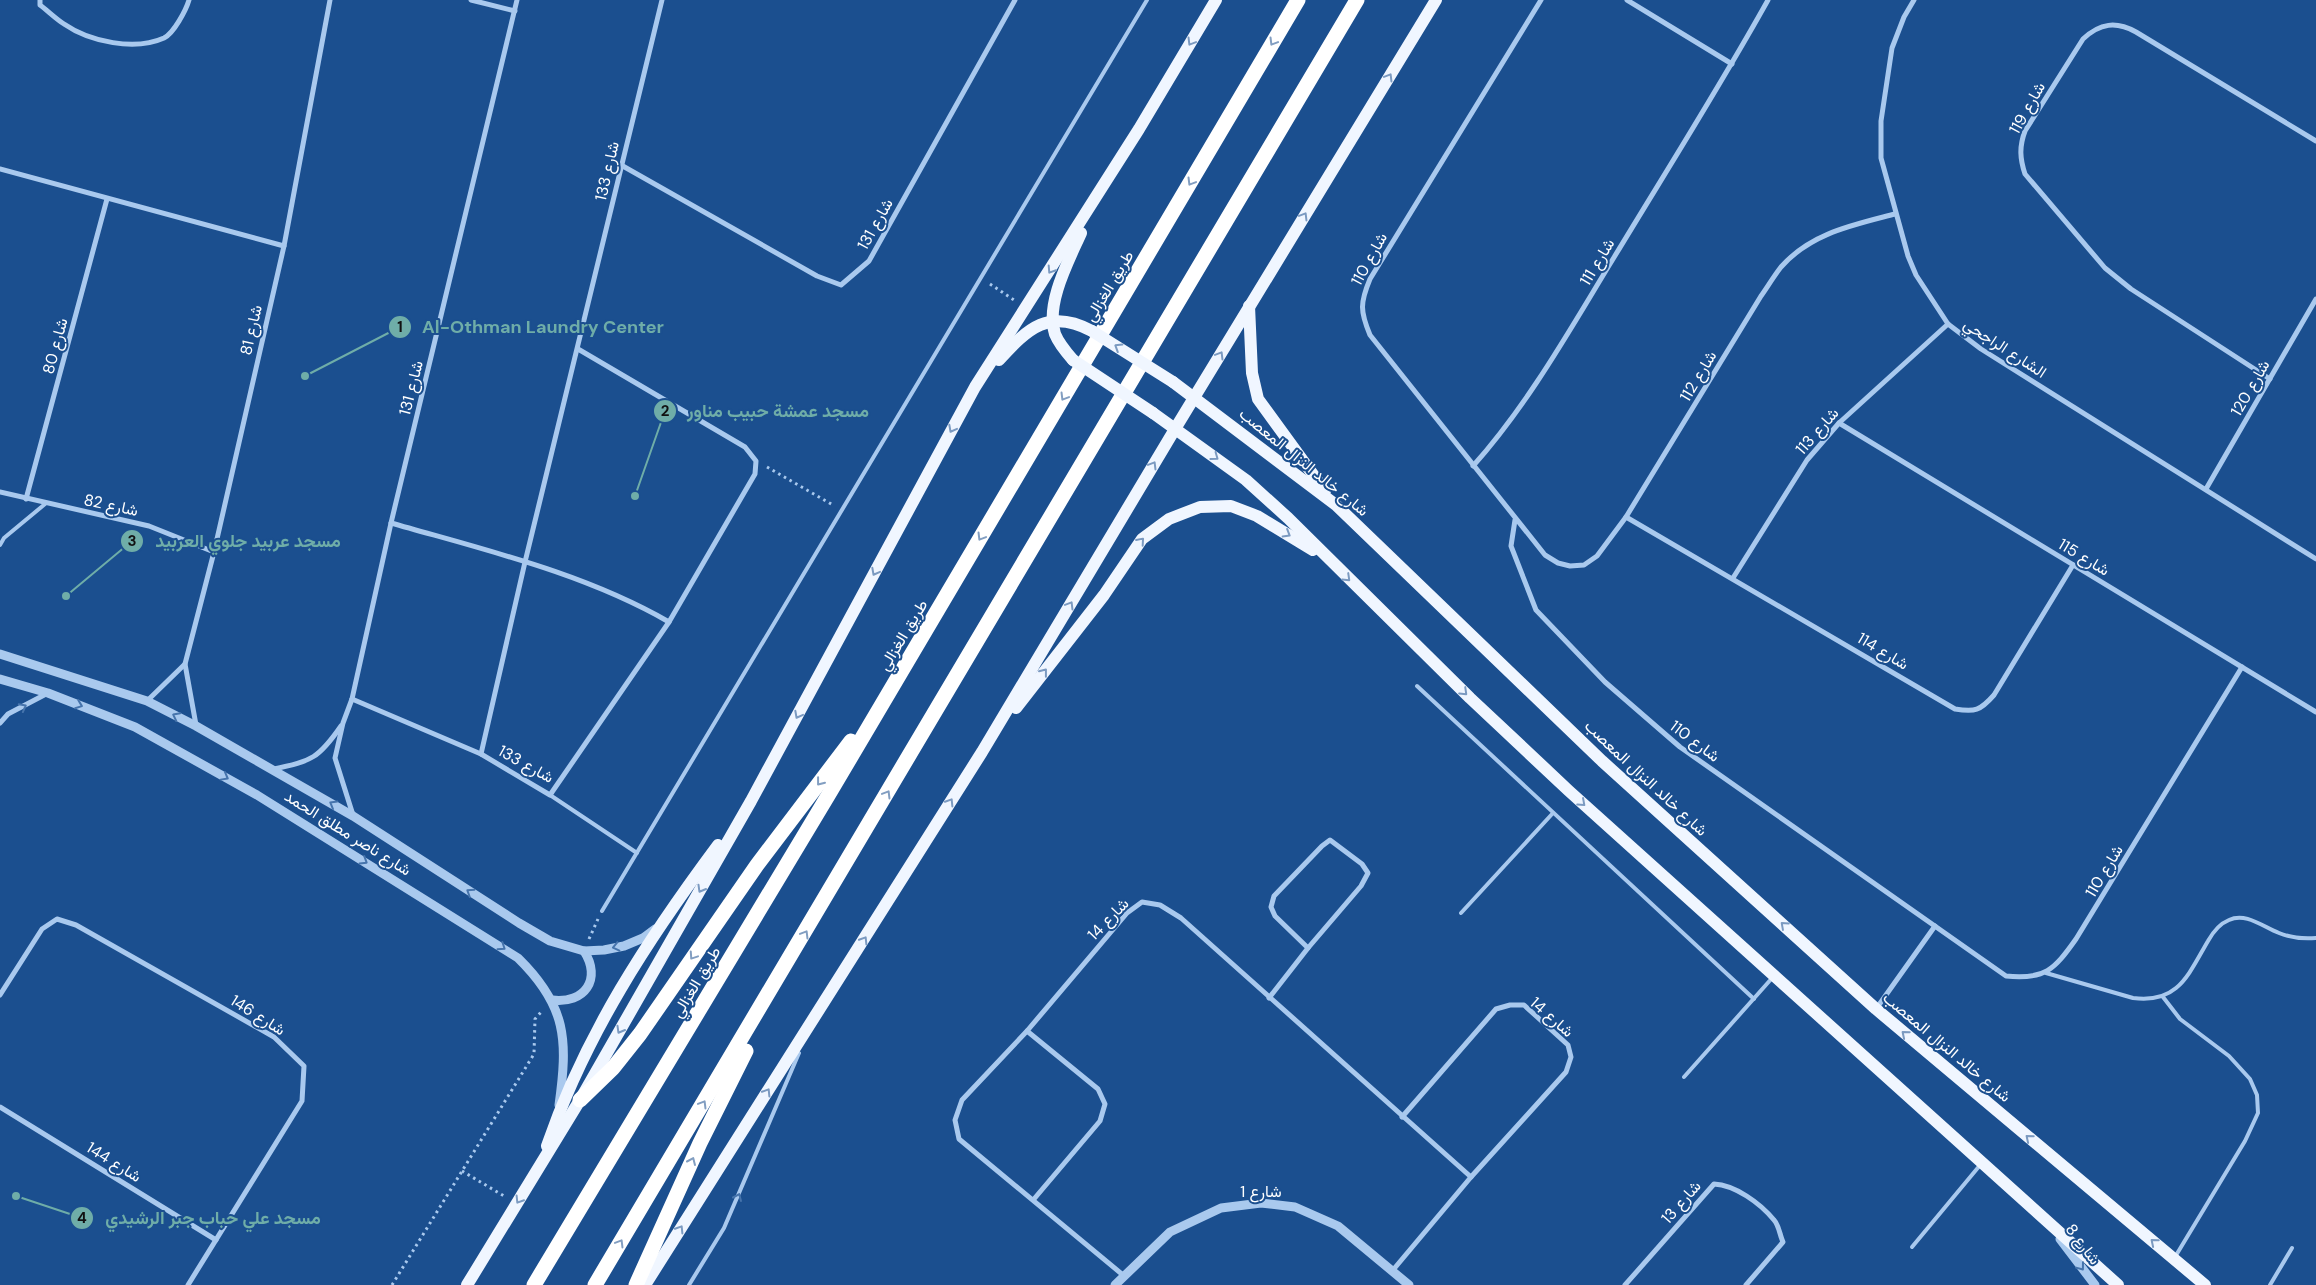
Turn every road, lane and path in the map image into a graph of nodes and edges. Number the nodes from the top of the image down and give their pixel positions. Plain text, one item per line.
1 (40, 0) edge
2 (189, 0) edge
3 (330, 0) edge
4 (471, 0) edge
5 (517, 0) edge
6 (662, 0) edge
7 (1015, 0) edge
8 (1147, 0) edge
9 (1216, 0) edge
10 (1298, 0) edge
11 (1357, 0) edge
12 (1436, 0) edge
13 (1541, 0) edge
14 (1627, 0) edge
15 (1768, 0) edge
16 (1914, 0) edge
17 (515, 11) junction
18 (1732, 64) junction
19 (2316, 141) edge
20 (621, 165) junction
21 (0, 169) edge
22 (1101, 190) junction
23 (107, 199) junction
24 (1895, 214) junction
25 (284, 246) junction
26 (2316, 299) edge
27 (1249, 306) junction
28 (1052, 320) junction
29 (1948, 324) junction
30 (578, 349) junction
31 (2270, 379) junction
32 (975, 386) junction
33 (1195, 397) junction
34 (1838, 423) junction
35 (1175, 429) junction
36 (756, 461) junction
37 (1474, 466) junction
38 (2206, 489) junction
39 (0, 492) edge
40 (26, 499) junction
41 (45, 504) junction
42 (1336, 505) junction
43 (842, 510) junction
44 (1626, 517) junction
45 (1515, 520) junction
46 (391, 523) junction
47 (0, 545) edge
48 (214, 552) junction
49 (1545, 555) joint
50 (1327, 558) junction
51 (2316, 559) edge
52 (525, 562) junction
53 (2073, 565) junction
54 (1733, 578) junction
55 (669, 622) junction
56 (0, 654) edge
57 (185, 664) junction
58 (2242, 667) junction
59 (0, 679) edge
60 (1417, 686) dead end
61 (892, 688) junction
62 (48, 693) junction
63 (352, 699) junction
64 (147, 701) junction
65 (2316, 712) edge
66 (0, 723) edge
67 (343, 723) junction
68 (196, 726) junction
69 (982, 752) junction
70 (481, 754) junction
71 (272, 770) junction
72 (550, 795) junction
73 (751, 801) junction
74 (1553, 813) junction
75 (353, 816) junction
76 (637, 853) junction
77 (602, 911) joint
78 (1461, 913) dead end
79 (660, 926) junction
80 (1934, 926) junction
81 (2316, 938) edge
82 (1308, 948) junction
83 (584, 951) junction
84 (792, 955) junction
85 (2046, 973) junction
86 (1774, 976) junction
87 (0, 995) edge
88 (2163, 997) junction
89 (1269, 998) junction
90 (1754, 999) junction
91 (552, 1000) junction
92 (1876, 1009) junction
93 (810, 1025) junction
94 (1027, 1031) junction
95 (1684, 1077) dead end
96 (580, 1100) junction
97 (0, 1106) edge
98 (558, 1113) junction
99 (1402, 1117) junction
100 (1982, 1162) junction
101 (462, 1171) junction
102 (537, 1173) junction
103 (1471, 1177) junction
104 (1034, 1199) junction
105 (517, 1204) junction
106 (2046, 1220) junction
107 (216, 1240) junction
108 (1912, 1247) dead end
109 (2292, 1248) dead end
110 (2174, 1259) junction
111 (1393, 1270) junction
112 (1123, 1275) junction
113 (188, 1285) edge
114 (392, 1285) edge
115 (467, 1285) edge
116 (534, 1285) edge
117 (595, 1285) edge
118 (636, 1285) edge
119 (645, 1285) edge
120 (689, 1285) edge
121 (1114, 1285) edge
122 (1409, 1285) edge
123 (1624, 1285) edge
124 (1746, 1285) edge
125 (2095, 1285) edge
126 (2118, 1285) edge
127 (2205, 1285) edge
128 (2270, 1285) edge

1 - 2 street
3 - 25 street, شارع 81
4 - 17 street
5 - 17 street, شارع 131
6 - 20 street, شارع 133
7 - 20 street, شارع 131
8 - 43 lane
9 -> 22 main road
10 -> 61 highway, طريق الغزالي
84 -> 11 highway
27 -> 12 main road
13 - 37 street, شارع 110
14 - 18 street
15 - 18 street, شارع 111
16 - 24 street, الشارع الراجحي
17 - 46 street, شارع 131
18 - 37 street, شارع 111
19 - 31 street, شارع 119
20 - 30 street, شارع 133
21 - 23 street
22 - 28 main road
22 -> 32 main road
23 - 25 street
23 - 40 street, شارع 80
24 - 29 street, الشارع الراجحي
24 - 44 street, شارع 112
25 - 48 street, شارع 81
26 - 31 street, شارع 120
33 -> 27 main road
27 - 42 main road
28 - 32 main road
33 -> 28 main road, شارع خالد النزال المعصب, bridge
28 - 35 main road, bridge
29 - 34 street, شارع 113
29 - 38 street, الشارع الراجحي
30 - 36 street
30 - 52 street, شارع 133
31 - 38 street, شارع 120
32 -> 73 main road
33 - 35 main road
33 - 42 main road, شارع خالد النزال المعصب
34 - 53 street, شارع 115
34 - 54 street, شارع 113
35 -> 50 main road
69 -> 35 main road
36 - 43 path
36 - 55 street, شارع 133
37 - 45 street, شارع 110
38 - 51 street, الشارع الراجحي
39 - 40 street, شارع 82
40 - 41 street, شارع 82
41 - 47 lane
41 - 48 street, شارع 82
92 -> 42 main road, شارع خالد النزال المعصب
43 - 76 lane
44 - 49 street, شارع 112
44 - 54 street, 114 شارع
45 - 49 street, شارع 110
45 - 80 street, شارع 110
46 - 52 street
46 - 63 street, شارع 131
48 - 57 street, شارع 81
69 -> 50 main road
50 -> 86 main road
52 - 55 street
52 - 70 street, شارع 133
53 - 54 street, 114 شارع
53 - 58 street, شارع 115
55 - 72 street, شارع 133
56 - 64 street, شارع ناصر مطلق الحمد
57 - 64 street
57 - 68 street, شارع 81
58 - 65 street, شارع 115
58 - 85 street, شارع 110
59 - 62 street, شارع ناصر مطلق الحمد
60 - 74 lane
61 -> 96 highway
61 - 116 highway, طريق الغزالي
66 -> 62 street
62 -> 91 street, شارع ناصر مطلق الحمد
63 - 67 street, شارع 131
63 - 70 street, شارع 133
68 -> 64 street, شارع ناصر مطلق الحمد
67 - 71 street, شارع 131
67 - 75 street, شارع 131
68 - 71 street, شارع ناصر مطلق الحمد
93 -> 69 main road
70 - 72 street, شارع 133
75 -> 71 street, شارع ناصر مطلق الحمد
72 - 76 lane
73 - 79 main road
73 -> 96 main road
74 - 78 lane
74 - 90 lane
83 -> 75 street, شارع ناصر مطلق الحمد
76 - 77 lane
77 - 83 path
79 -> 83 street, شارع ناصر مطلق الحمد
79 - 98 main road
80 - 85 street, شارع 110
80 - 92 street
81 - 88 lane
82 - 82 street
82 - 89 street
83 - 91 street
117 -> 84 highway
118 -> 84 highway
85 - 88 lane
86 - 90 lane
86 - 100 main road
87 - 107 street, شارع 146
88 - 110 lane
89 - 94 street, شارع 14
89 - 99 street, شارع 14
90 - 95 lane
91 - 98 street, شارع ناصر مطلق الحمد
91 - 101 path
110 -> 92 main road, شارع خالد النزال المعصب
119 -> 93 main road
120 -> 93 lane
94 - 104 street
94 - 104 street, شارع 14
96 - 102 main road
97 - 107 street, شارع 144
98 - 102 main road
99 - 103 street, شارع 14
99 - 103 street, شارع 14
100 - 106 main road
100 - 108 lane
101 - 105 path
101 - 114 path
102 -> 105 main road
103 - 111 street, شارع 14
104 - 112 street, شارع 14
105 - 115 main road
106 -> 125 street, شارع 8
106 - 126 main road
107 - 113 street, شارع 146
109 - 128 lane
110 - 127 main road, شارع خالد النزال المعصب
111 - 112 street, شارع 1
111 - 122 street, شارع 1
112 - 121 street, شارع 1
123 - 124 street, شارع 13

